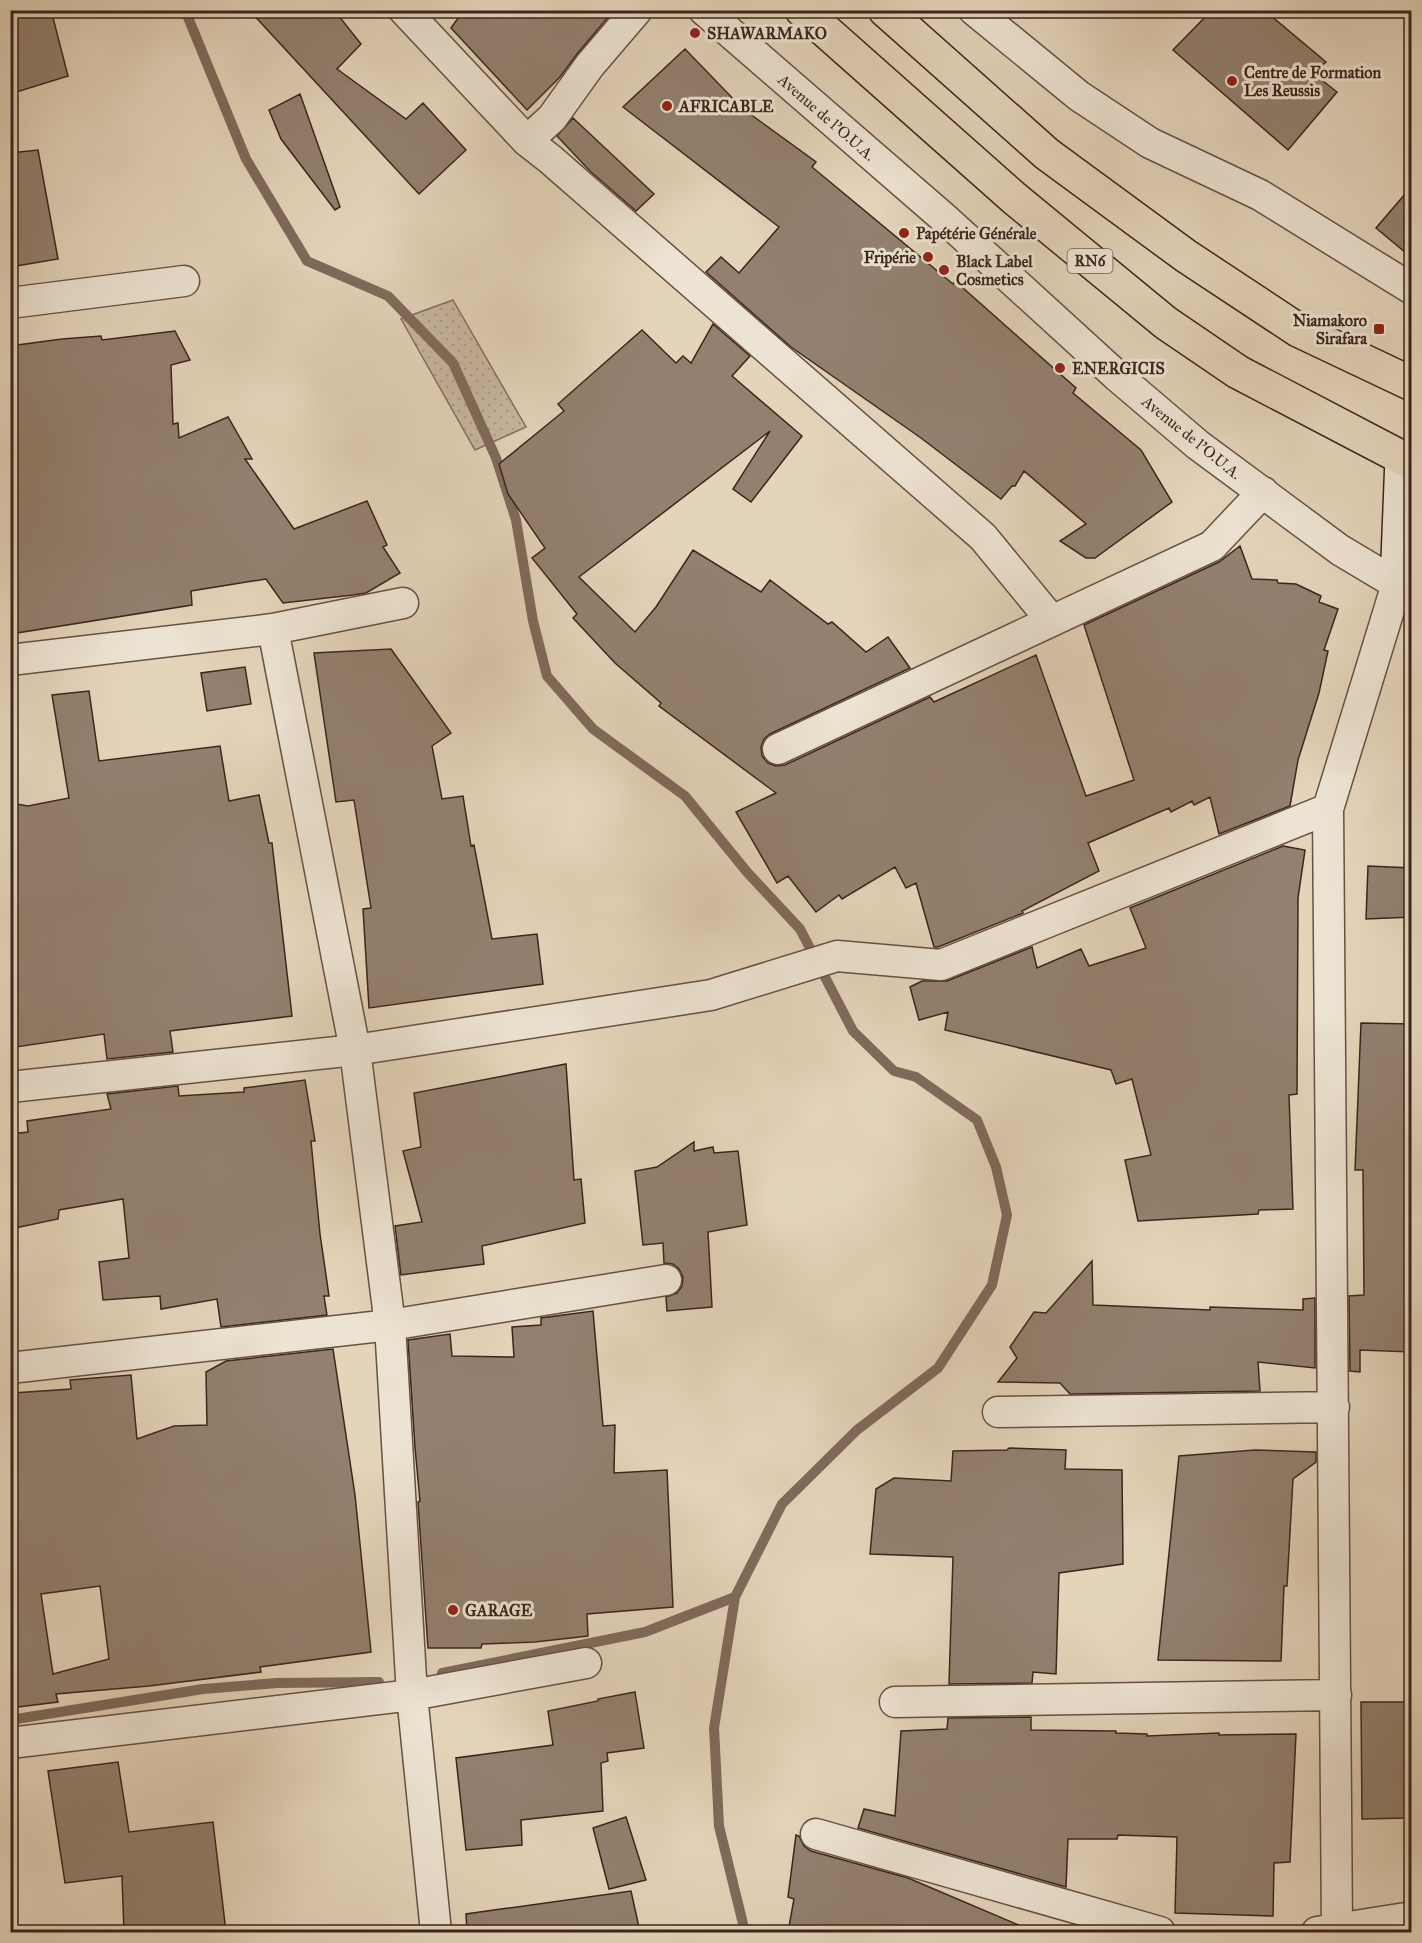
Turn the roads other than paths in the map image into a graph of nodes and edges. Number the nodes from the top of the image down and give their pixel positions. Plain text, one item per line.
1 (405, 10) edge
2 (637, 10) edge
3 (704, 10) edge
4 (802, 10) edge
5 (885, 10) edge
6 (974, 10) edge
7 (527, 141) junction
8 (184, 281) dead end
9 (1412, 289) edge
10 (10, 303) edge
11 (1412, 384) edge
12 (1408, 453) edge
13 (1263, 492) junction
14 (1404, 590) edge
15 (404, 603) dead end
16 (1052, 621) junction
17 (273, 629) junction
18 (10, 660) edge
19 (778, 749) dead end
20 (1328, 809) junction
21 (355, 1050) junction
22 (10, 1087) edge
23 (666, 1280) dead end
24 (390, 1325) junction
25 (10, 1368) edge
26 (1334, 1407) junction
27 (998, 1412) dead end
28 (586, 1663) dead end
29 (412, 1695) junction
30 (1336, 1695) junction
31 (895, 1702) dead end
32 (10, 1743) edge
33 (816, 1834) dead end
34 (1412, 1917) edge
35 (1327, 1931) edge
36 (436, 1932) edge
37 (1160, 1932) edge

1 - 7 street
2 - 7 street
3 - 13 street, Avenue de l'O.U.A.
4 - 12 highway, RN6
5 - 11 highway
6 - 9 street
7 - 16 street
8 - 10 street
12 - 14 street
13 - 14 street, Avenue de l'O.U.A.
13 - 16 street
14 - 20 street
15 - 17 street
16 - 19 street
17 - 18 street
17 - 21 street
20 - 21 street
20 - 26 street
21 - 22 street
21 - 24 street
23 - 24 street
24 - 25 street
24 - 29 street
26 - 27 street
26 - 30 street
28 - 29 street
29 - 32 street
29 - 36 street
30 - 31 street
30 - 35 street
33 - 37 street
34 - 35 street

